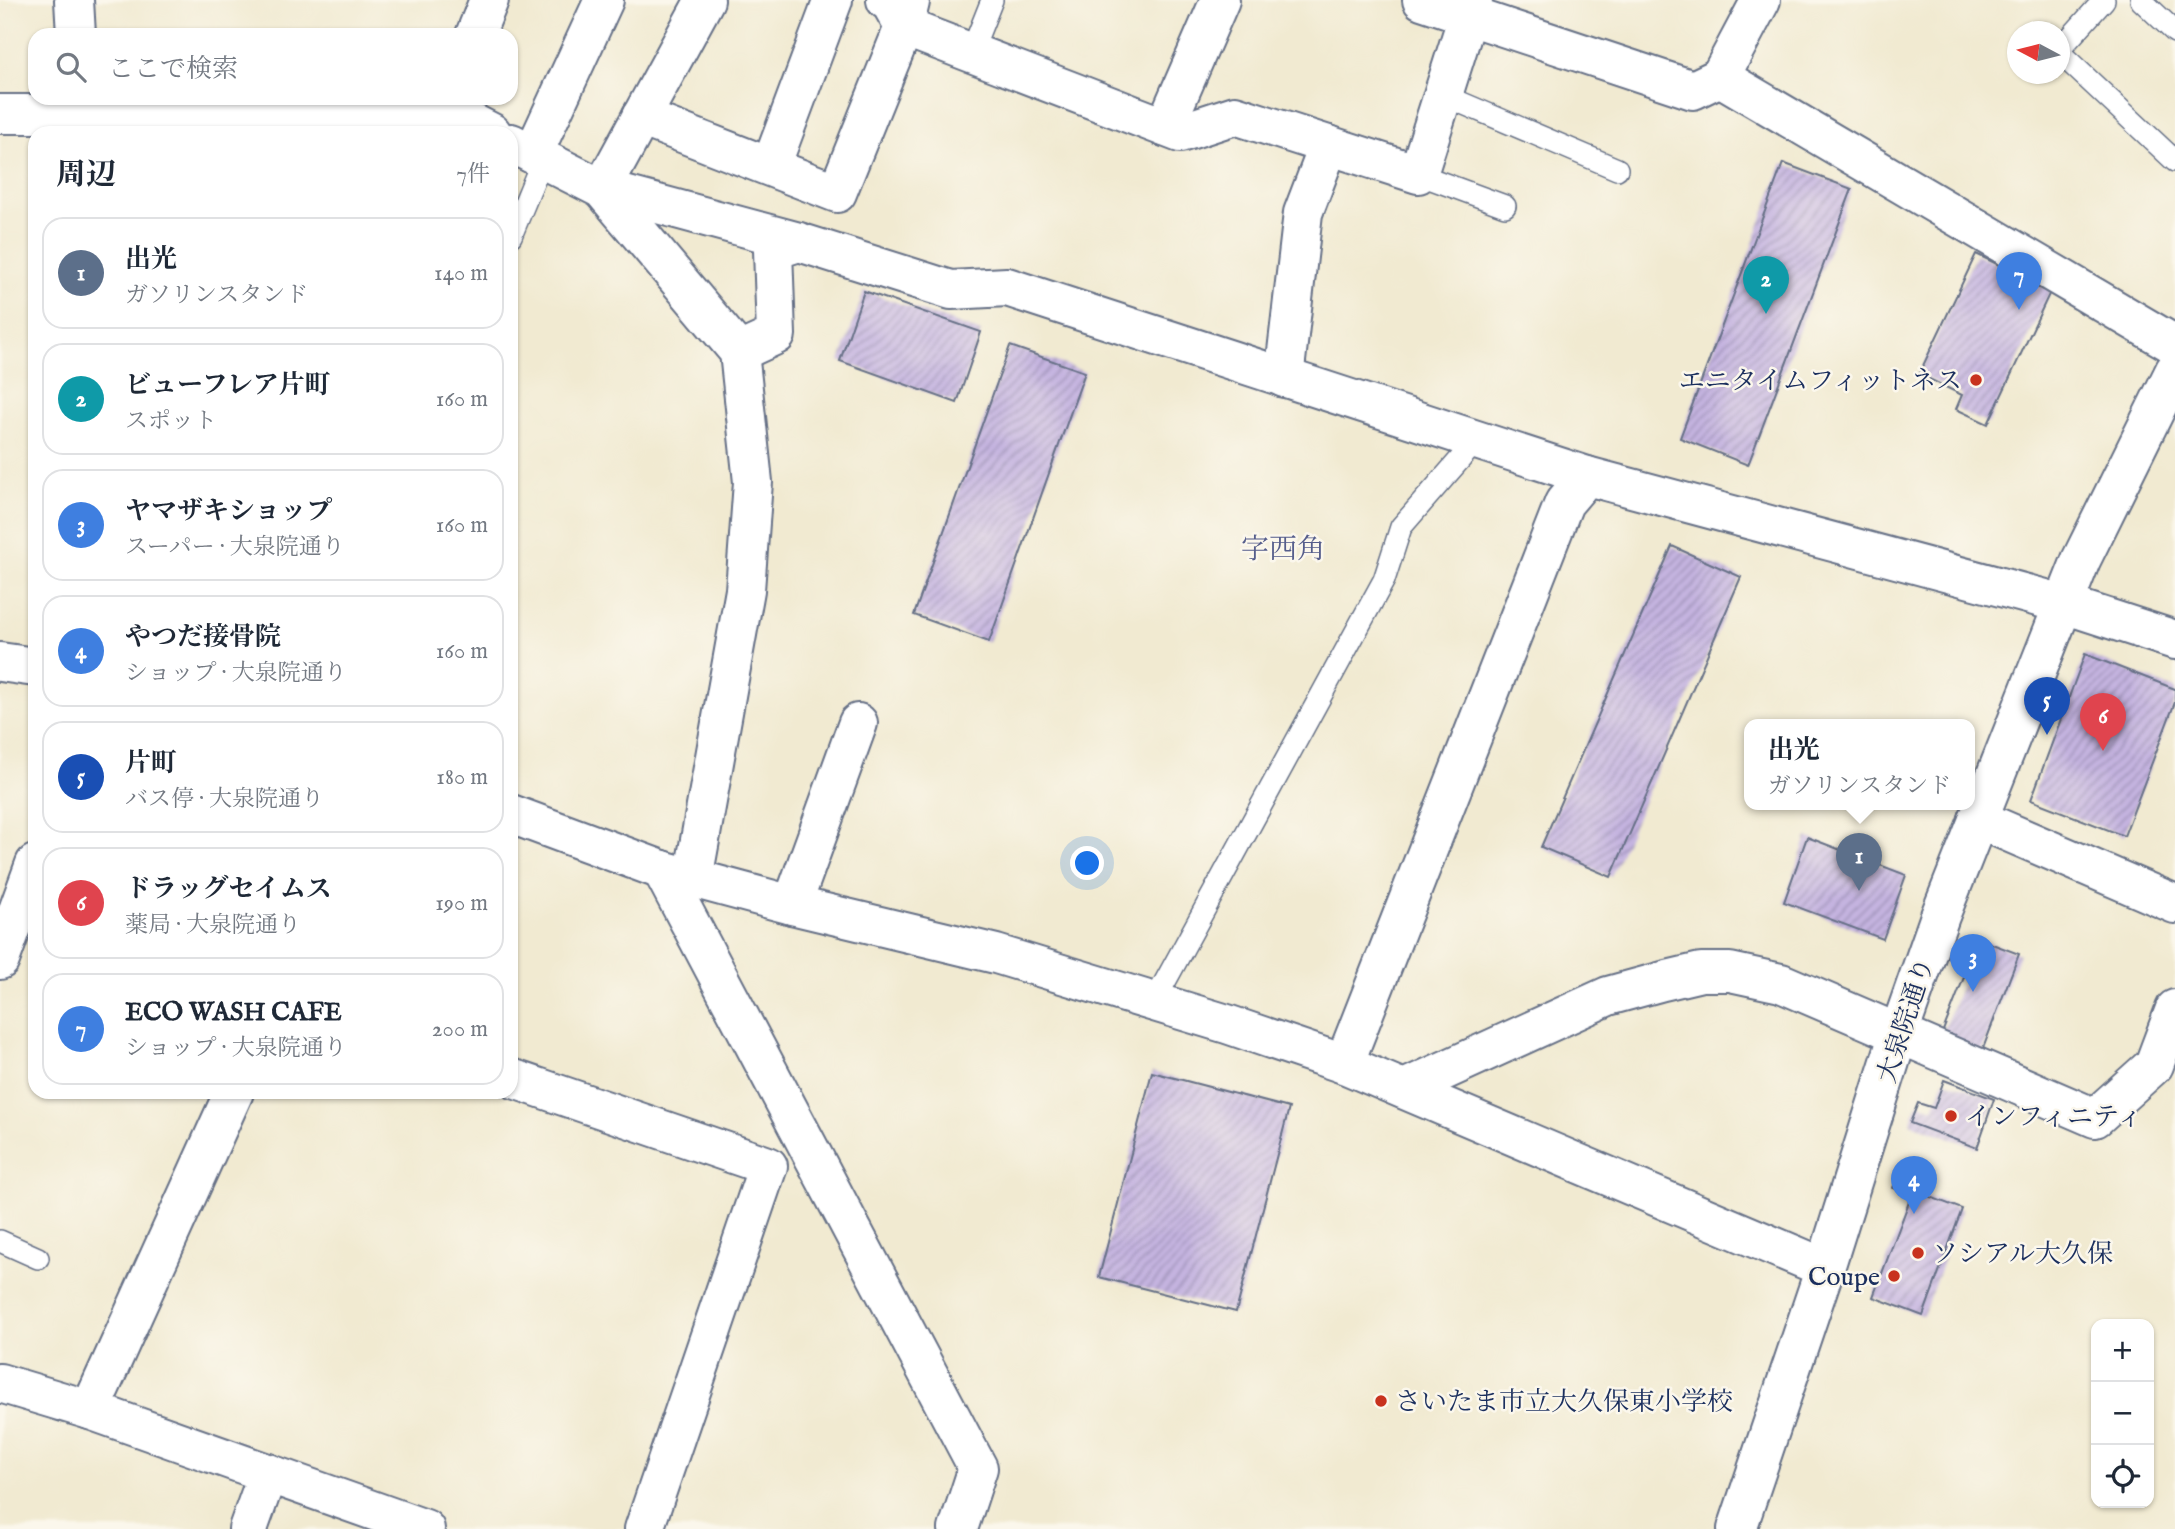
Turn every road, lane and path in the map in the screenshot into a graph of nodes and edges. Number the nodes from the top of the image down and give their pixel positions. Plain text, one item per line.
1 (74, 0) edge
2 (489, 0) edge
3 (604, 0) edge
4 (705, 0) edge
5 (833, 0) edge
6 (992, 0) edge
7 (1220, 0) edge
8 (1422, 0) edge
9 (1761, 0) edge
10 (2104, 0) edge
11 (2141, 0) edge
12 (1471, 7) edge
13 (900, 9) edge
14 (76, 28) edge
15 (478, 28) edge
16 (2175, 32) edge
17 (2070, 39) edge
18 (971, 53) junction
19 (2070, 60) edge
20 (1720, 77) junction
21 (1443, 95) junction
22 (456, 106) edge
23 (0, 114) edge
24 (79, 115) edge
25 (641, 117) junction
26 (389, 124) edge
27 (483, 126) edge
28 (1165, 127) junction
29 (1329, 145) junction
30 (529, 152) edge
31 (2175, 160) edge
32 (771, 166) junction
33 (1617, 169) dead end
34 (1418, 174) junction
35 (603, 189) junction
36 (518, 203) edge
37 (1505, 206) dead end
38 (799, 242) junction
39 (2175, 345) edge
40 (739, 352) junction
41 (2175, 370) edge
42 (1284, 378) junction
43 (1476, 441) junction
44 (1587, 476) junction
45 (2064, 604) junction
46 (2175, 640) edge
47 (0, 662) edge
48 (28, 666) edge
49 (858, 723) dead end
50 (518, 817) edge
51 (1978, 819) junction
52 (678, 874) junction
53 (28, 883) edge
54 (2175, 904) edge
55 (792, 905) junction
56 (0, 960) edge
57 (1154, 1002) junction
58 (2175, 1009) edge
59 (1899, 1033) junction
60 (1344, 1064) junction
61 (518, 1080) edge
62 (1404, 1089) junction
63 (231, 1099) edge
64 (0, 1241) edge
65 (38, 1258) dead end
66 (1825, 1268) junction
67 (0, 1382) edge
68 (90, 1410) junction
69 (268, 1473) junction
70 (411, 1527) edge
71 (248, 1529) edge
72 (644, 1529) edge
73 (958, 1529) edge
74 (1737, 1529) edge

1 - 14 street
2 - 15 street
3 - 30 street
4 - 25 street
5 - 32 street
6 - 18 lane
7 - 28 street
8 - 12 street
9 - 20 street
10 - 17 lane
11 - 16 lane
12 - 20 street
12 - 21 street
13 - 18 street
13 - 32 street
18 - 28 street
19 - 31 lane
20 - 39 street
21 - 33 lane
21 - 34 street
22 - 26 street
22 - 27 street
23 - 24 street
24 - 26 street
25 - 32 street
25 - 35 street
28 - 29 street
29 - 34 street
29 - 42 street
30 - 35 street
30 - 36 lane
34 - 37 lane
35 - 38 street
35 - 40 street
38 - 40 street
38 - 42 street
40 - 52 street
41 - 45 street, 大泉院通り
42 - 43 street
43 - 44 street
43 - 57 lane
44 - 45 street
44 - 60 street
45 - 46 street
45 - 51 street, 大泉院通り
47 - 48 street
49 - 55 street
50 - 52 street
51 - 54 street
51 - 59 street, 大泉院通り
52 - 55 street
52 - 73 street
53 - 56 street
55 - 57 street
57 - 60 street
58 - 59 street
59 - 62 street
59 - 66 street, 大泉院通り
60 - 62 street
61 - 72 street
62 - 66 street
63 - 68 street
64 - 65 lane
66 - 74 street, 大泉院通り
67 - 68 street
68 - 69 street
69 - 70 street
69 - 71 street

